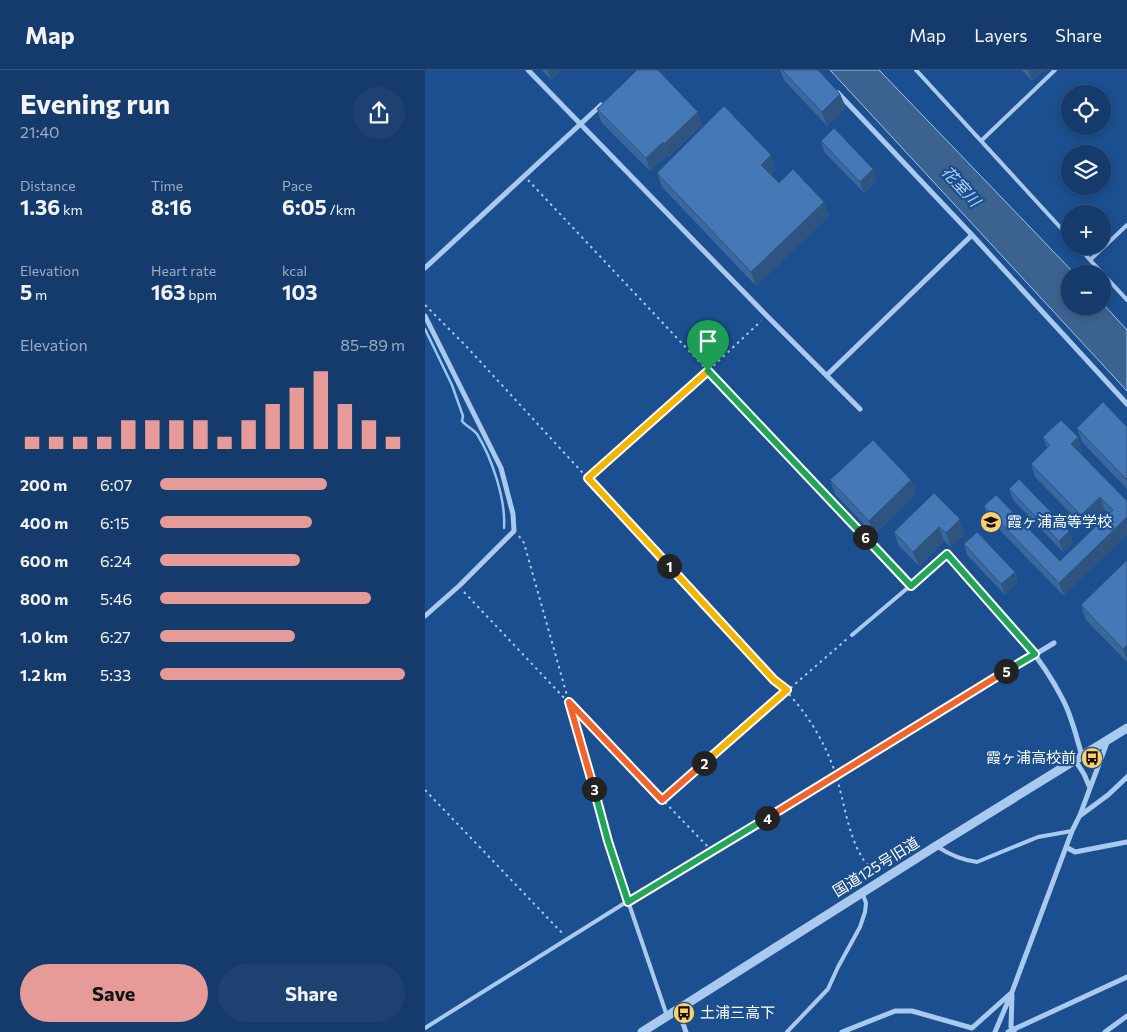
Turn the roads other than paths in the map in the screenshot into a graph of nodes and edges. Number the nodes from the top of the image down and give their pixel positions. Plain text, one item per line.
1 (528, 70) edge
2 (916, 70) edge
3 (1055, 70) edge
4 (835, 90) edge
5 (603, 104) edge
6 (581, 125) junction
7 (982, 140) junction
8 (1127, 224) edge
9 (1061, 228) edge
10 (972, 235) junction
11 (1086, 255) edge
12 (1091, 260) junction
13 (425, 268) edge
14 (1127, 300) edge
15 (425, 316) edge
16 (827, 375) junction
17 (1127, 404) edge
18 (860, 410) dead end
19 (911, 586) joint
20 (425, 616) edge
21 (852, 635) road end
22 (1054, 643) dead end
23 (1035, 654) junction
24 (955, 703) road end
25 (1127, 728) edge
26 (1108, 740) junction
27 (1078, 758) junction
28 (1127, 777) edge
29 (1090, 788) junction
30 (1081, 815) junction
31 (1072, 831) junction
32 (1127, 842) edge
33 (936, 846) junction
34 (1066, 847) junction
35 (862, 892) junction
36 (1127, 977) edge
37 (1012, 992) junction
38 (678, 1009) junction
39 (667, 1016) junction
40 (1127, 1016) edge
41 (425, 1028) edge
42 (1012, 1031) edge
43 (642, 1032) edge
44 (686, 1032) edge
45 (787, 1032) edge
46 (842, 1032) edge
47 (995, 1032) edge
48 (1105, 1032) edge

1 - 6 street
2 - 7 lane
3 - 7 lane
4 - 10 street
5 - 6 street
6 - 13 street
6 - 16 street
7 - 9 lane
8 - 12 lane
10 - 16 street
10 - 17 street
11 - 12 lane
12 - 14 lane
15 - 20 street
16 - 18 street
19 - 21 lane
19 - 23 street
22 - 23 street
23 - 24 street
23 - 27 street
25 - 26 street, 国道125号旧道
26 - 27 street, 国道125号旧道
26 - 29 street
27 - 29 street
27 - 33 street, 国道125号旧道
28 - 30 street
29 - 30 street
30 - 31 street
31 - 33 lane
31 - 34 street
32 - 34 street
33 - 35 street, 国道125号旧道
34 - 37 street
35 - 38 street, 国道125号旧道
35 - 45 lane
36 - 42 street
37 - 42 street
37 - 46 street
37 - 47 street
38 - 39 street, 国道125号旧道
38 - 44 street
39 - 41 lane
39 - 43 street, 国道125号旧道
40 - 48 street

